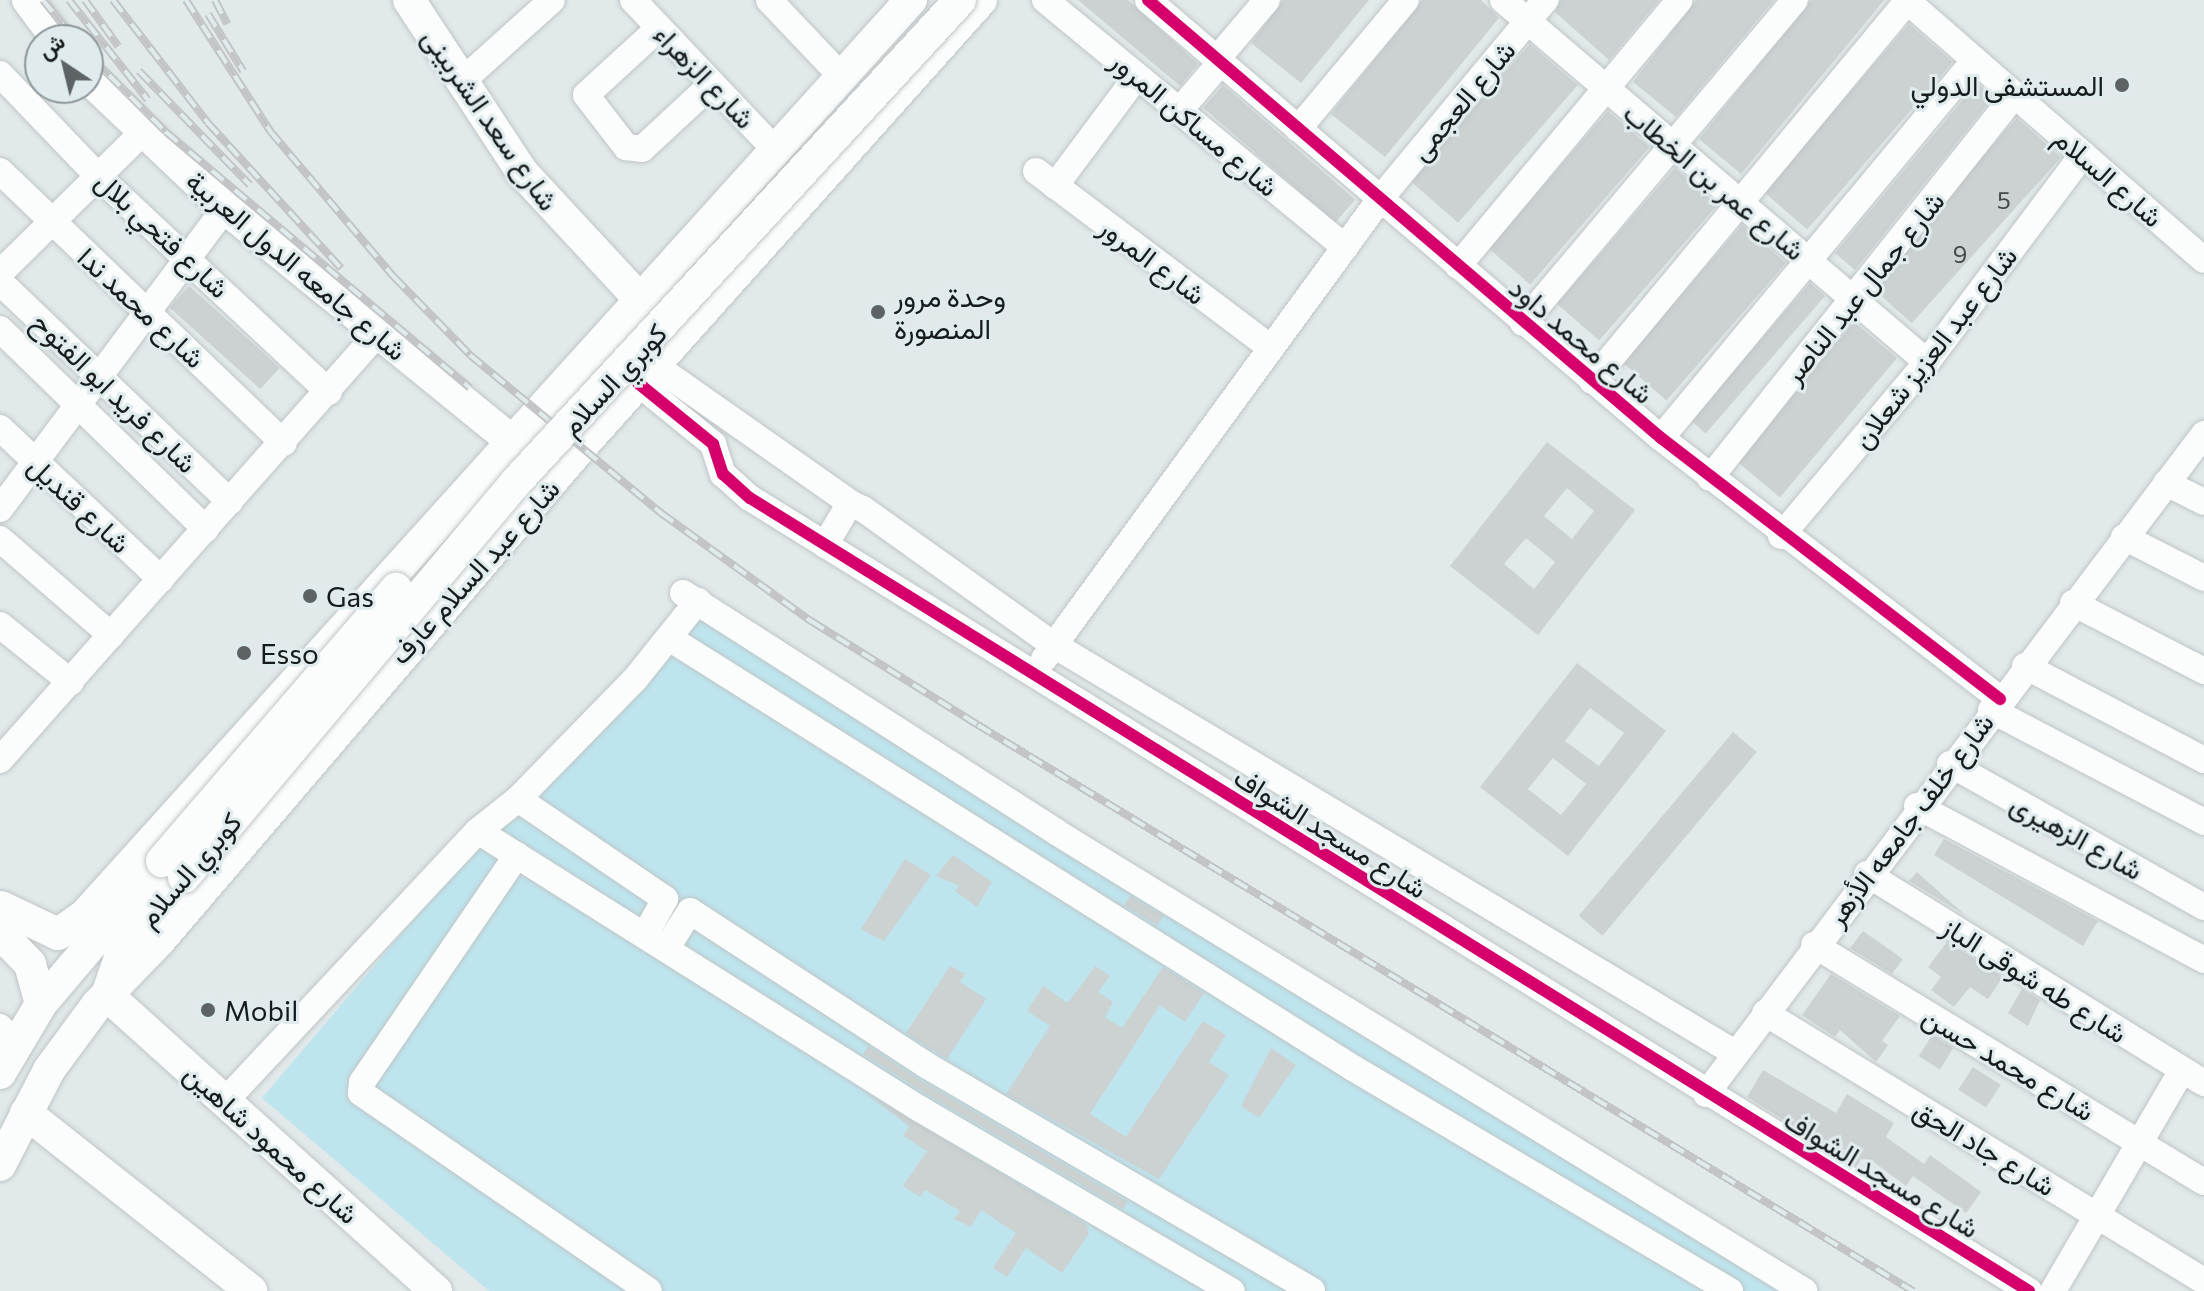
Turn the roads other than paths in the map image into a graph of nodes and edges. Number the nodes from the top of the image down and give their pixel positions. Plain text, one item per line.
1 (28, 0) edge
2 (552, 0) edge
3 (633, 0) edge
4 (769, 0) edge
5 (927, 0) edge
6 (981, 0) edge
7 (1045, 0) edge
8 (1148, 0) edge
9 (1267, 0) edge
10 (1406, 0) edge
11 (1503, 0) edge
12 (1545, 0) edge
13 (1680, 0) edge
14 (1795, 0) edge
15 (1906, 0) edge
16 (420, 5) edge
17 (896, 6) edge
18 (958, 15) edge
19 (1528, 21) junction
20 (46, 24) edge
21 (659, 28) junction
22 (1975, 60) junction
23 (1219, 61) junction
24 (0, 74) edge
25 (1137, 76) junction
26 (843, 78) junction
27 (461, 82) junction
28 (712, 84) junction
29 (1607, 88) junction
30 (104, 95) edge
31 (2015, 95) junction
32 (1180, 110) junction
33 (1298, 129) junction
34 (141, 134) junction
35 (1674, 145) junction
36 (777, 152) junction
37 (2083, 154) junction
38 (0, 171) edge
39 (96, 174) junction
40 (1380, 199) junction
41 (1740, 202) junction
42 (225, 208) junction
43 (50, 221) junction
44 (1345, 247) junction
45 (189, 256) junction
46 (1809, 260) junction
47 (2204, 260) edge
48 (1458, 266) junction
49 (0, 273) edge
50 (0, 282) edge
51 (1853, 298) junction
52 (641, 304) junction
53 (148, 311) junction
54 (1523, 323) junction
55 (0, 329) edge
56 (378, 333) junction
57 (678, 337) junction
58 (1271, 348) junction
59 (1927, 362) junction
60 (646, 374) junction
61 (98, 378) junction
62 (1592, 381) junction
63 (329, 392) junction
64 (78, 405) junction
65 (0, 428) edge
66 (2204, 434) edge
67 (1661, 438) junction
68 (284, 443) junction
69 (514, 443) junction
70 (35, 462) junction
71 (1710, 478) junction
72 (479, 480) junction
73 (2166, 483) junction
74 (230, 502) junction
75 (2204, 502) edge
76 (850, 503) junction
77 (0, 509) edge
78 (522, 515) junction
79 (206, 529) junction
80 (1781, 536) junction
81 (2124, 537) junction
82 (0, 539) edge
83 (825, 545) junction
84 (2204, 578) edge
85 (161, 579) junction
86 (2073, 603) junction
87 (0, 625) edge
88 (338, 631) junction
89 (111, 635) junction
90 (669, 638) junction
91 (1054, 645) junction
92 (389, 666) junction
93 (2025, 666) junction
94 (2204, 671) edge
95 (1033, 675) junction
96 (71, 682) junction
97 (1995, 704) junction
98 (0, 760) edge
99 (2204, 760) edge
100 (1950, 764) junction
101 (518, 799) junction
102 (1917, 806) junction
103 (2204, 822) edge
104 (478, 831) junction
105 (517, 855) junction
106 (173, 869) junction
107 (1867, 874) junction
108 (2204, 907) edge
109 (0, 915) edge
110 (657, 940) junction
111 (1814, 945) junction
112 (2204, 960) edge
113 (66, 973) junction
114 (107, 995) junction
115 (41, 1004) junction
116 (1765, 1013) junction
117 (8, 1035) edge
118 (1735, 1053) junction
119 (0, 1073) edge
120 (2193, 1077) edge
121 (1706, 1094) junction
122 (225, 1101) junction
123 (26, 1113) junction
124 (2140, 1142) junction
125 (0, 1165) edge
126 (2204, 1182) edge
127 (2097, 1215) junction
128 (1233, 1246) junction
129 (2204, 1281) edge
130 (1219, 1288) edge
131 (1792, 1288) edge
132 (251, 1291) edge
133 (436, 1291) edge
134 (649, 1291) edge
135 (1312, 1291) edge
136 (1730, 1291) edge
137 (2029, 1291) edge
138 (2053, 1291) edge

1 - 20 main road
2 - 27 street
3 - 21 street, شارع الزهراء
4 - 26 street
5 - 18 main road
5 - 106 main road, كوبري السلام, bridge
6 - 18 main road, شارع عبد السلام عارف
7 - 25 street, شارع مساكن المرور
8 - 23 street, شارع محمد داود
9 - 23 street
10 - 33 street
11 - 19 street, شارع عمر بن الخطاب
12 - 19 street, شارع العجمى
13 - 29 street
14 - 35 street
15 - 22 street, شارع السلام
15 - 41 street
16 - 27 main road, شارع سعد الشربينى
17 - 26 main road, شارع عبد السلام عارف
18 - 57 main road, شارع عبد السلام عارف
18 - 106 main road, كوبري السلام, bridge
19 - 29 street, شارع عمر بن الخطاب
19 - 40 street, شارع العجمى
21 - 28 street, شارع الزهراء
21 - 28 street
22 - 31 street, شارع السلام
22 - 46 street
23 - 32 street
23 - 33 street, شارع محمد داود
24 - 39 street, شارع فتحي بلال
25 - 32 street, شارع مساكن المرور
25 - 58 street, شارع المرور
26 - 36 main road, شارع عبد السلام عارف
27 - 52 main road, شارع سعد الشربينى
28 - 36 street, شارع الزهراء
29 - 35 street, شارع عمر بن الخطاب
29 - 48 street
30 - 34 main road, شارع جامعه الدول العربية
31 - 37 street, شارع السلام
31 - 51 street, شارع جمال عبد الناصر
32 - 44 street, شارع مساكن المرور
33 - 40 street, شارع محمد داود
34 - 39 street
34 - 42 main road, شارع جامعه الدول العربية
35 - 41 street, شارع عمر بن الخطاب
35 - 54 street
36 - 52 main road, شارع عبد السلام عارف
37 - 47 street, شارع السلام
37 - 59 street, شارع عبد العزيز شعلان
38 - 43 street, شارع محمد ندا
39 - 43 street
39 - 45 street, شارع فتحي بلال
40 - 44 street, شارع العجمى
40 - 48 street, شارع محمد داود
41 - 46 street, شارع عمر بن الخطاب
41 - 62 street
42 - 45 street
42 - 56 main road, شارع جامعه الدول العربية
43 - 49 street
43 - 53 street, شارع محمد ندا
44 - 58 street, شارع العجمى
45 - 53 street
45 - 63 street, شارع فتحي بلال
46 - 51 street, شارع عمر بن الخطاب
46 - 67 street
48 - 54 street, شارع محمد داود
50 - 61 street, شارع فريد ابو الفتوح
51 - 59 street, شارع عمر بن الخطاب
51 - 71 street, شارع جمال عبد الناصر
52 - 57 main road, شارع سعد الشربينى
52 - 69 main road, شارع عبد السلام عارف
53 - 61 street
53 - 68 street, شارع محمد ندا
54 - 62 street, شارع محمد داود
55 - 64 street
56 - 63 street
56 - 69 main road, شارع جامعه الدول العربية
57 - 60 main road, شارع عبد السلام عارف
58 - 91 street, شارع العجمى
59 - 80 street, شارع عبد العزيز شعلان
60 - 76 street
60 - 78 main road, شارع عبد السلام عارف
60 - 83 street, شارع مسجد الشواف
61 - 64 street
61 - 74 street, شارع فريد ابو الفتوح
62 - 67 street, شارع محمد داود
63 - 68 street
64 - 70 street
64 - 79 street
65 - 70 street, شارع قنديل
66 - 73 street, شارع خلف جامعه الأزهر
67 - 71 street, شارع محمد داود
68 - 74 street
69 - 72 main road, شارع عبد السلام عارف
70 - 77 street
70 - 85 street, شارع قنديل
71 - 80 street, شارع محمد داود
72 - 78 main road
72 - 88 main road, شارع عبد السلام عارف
73 - 75 street
73 - 81 street, شارع خلف جامعه الأزهر
74 - 79 street
76 - 83 street
76 - 91 street
78 - 92 main road, شارع عبد السلام عارف
79 - 85 street
80 - 97 street, شارع محمد داود
81 - 84 street
81 - 86 street, شارع خلف جامعه الأزهر
82 - 89 street
83 - 95 street, شارع مسجد الشواف
85 - 89 street
86 - 93 street, شارع خلف جامعه الأزهر
86 - 94 street
87 - 96 street
88 - 92 main road
88 - 109 main road, شارع عبد السلام عارف
89 - 96 street
90 - 101 street
90 - 131 street
90 - 136 street
91 - 95 street, شارع العجمى
91 - 118 street
92 - 114 main road, شارع عبد السلام عارف
93 - 97 street, شارع خلف جامعه الأزهر
93 - 99 street
95 - 121 street, شارع مسجد الشواف
96 - 98 street
97 - 100 street, شارع خلف جامعه الأزهر
97 - 103 street, شارع محمد داود
100 - 102 street, شارع خلف جامعه الأزهر
100 - 108 street, شارع الزهيرى
101 - 104 street
101 - 110 street
102 - 107 street, شارع خلف جامعه الأزهر
102 - 112 street
104 - 105 street
104 - 122 street
105 - 110 street
105 - 134 street
106 - 113 main road, كوبري السلام
106 - 114 main road, كوبري السلام
107 - 111 street, شارع خلف جامعه الأزهر
107 - 120 street, شارع طه شوقى الباز
109 - 113 main road
109 - 115 main road
110 - 128 street
110 - 130 street
111 - 116 street, شارع خلف جامعه الأزهر
111 - 124 street, شارع محمد حسن
113 - 115 main road
114 - 122 main road, شارع محمود شاهين
114 - 123 main road, شارع عبد السلام عارف
115 - 117 main road
116 - 118 street, شارع خلف جامعه الأزهر
116 - 127 street, شارع جاد الحق
117 - 119 main road
118 - 121 street, شارع خلف جامعه الأزهر
120 - 124 street
121 - 137 street, شارع مسجد الشواف
122 - 133 main road, شارع محمود شاهين
123 - 125 main road, شارع عبد السلام عارف
123 - 132 main road
124 - 126 street, شارع محمد حسن
124 - 127 street
127 - 129 street, شارع جاد الحق
127 - 138 street
128 - 130 street
128 - 135 street

